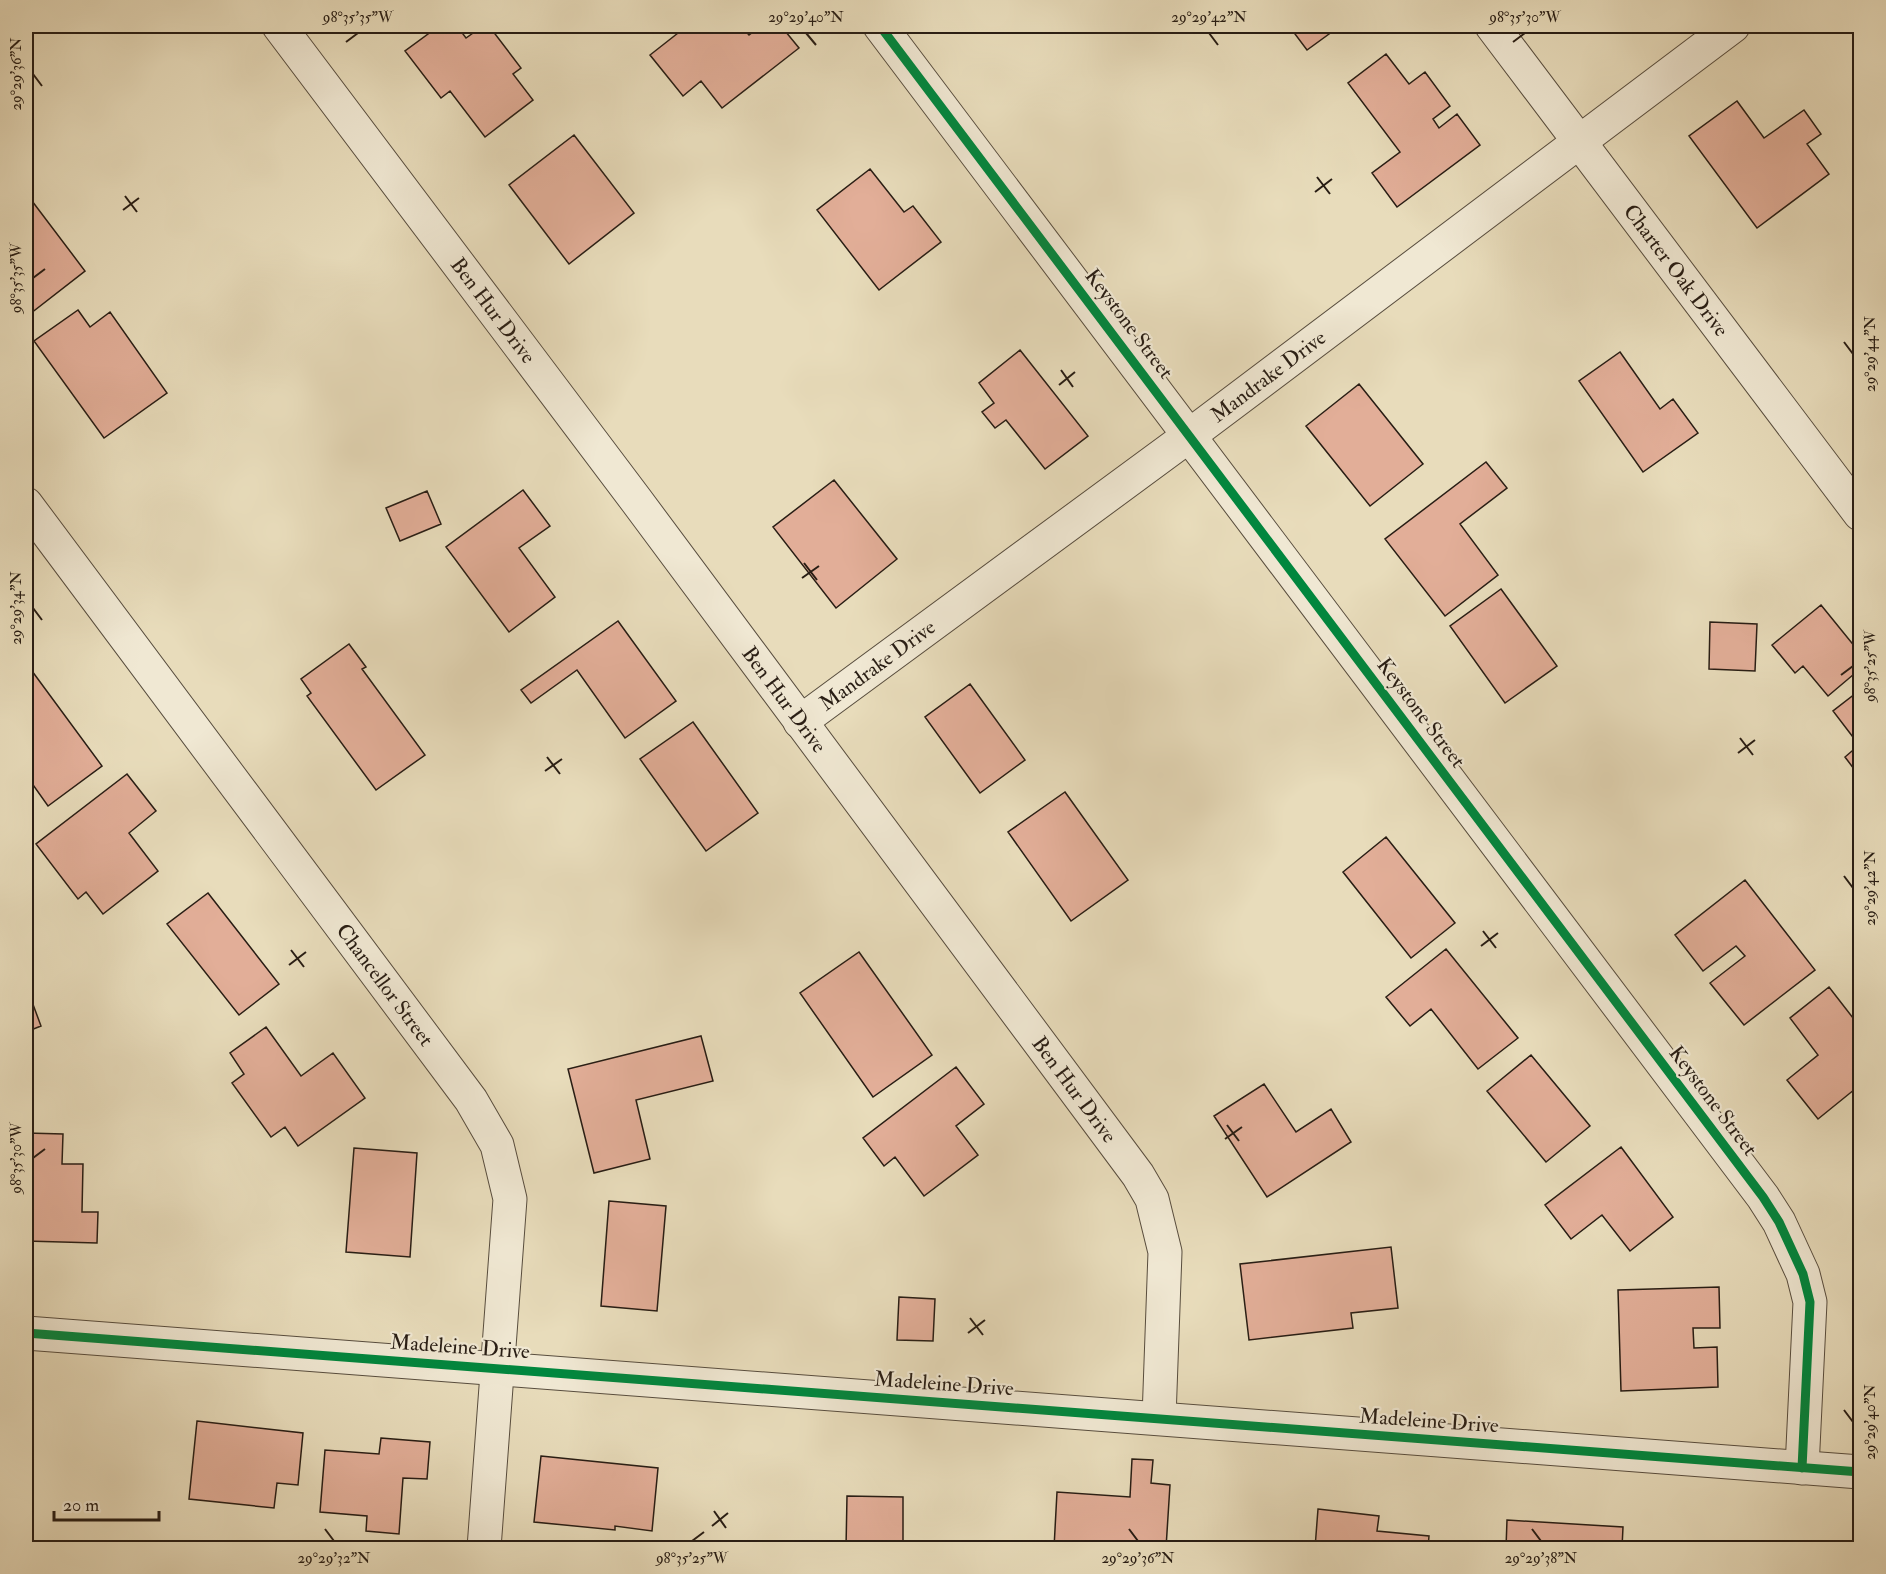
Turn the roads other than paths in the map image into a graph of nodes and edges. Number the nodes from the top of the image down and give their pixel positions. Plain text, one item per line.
1 (279, 26) edge
2 (880, 26) edge
3 (1492, 26) edge
4 (1733, 26) edge
5 (1580, 141) junction
6 (1190, 435) junction
7 (26, 504) edge
8 (1860, 514) edge
9 (800, 722) junction
10 (26, 1333) edge
11 (497, 1368) junction
12 (1159, 1418) junction
13 (1802, 1468) junction
14 (1860, 1472) edge
15 (484, 1548) edge

1 - 9 street, Ben Hur Drive
2 - 6 street, Keystone Street
3 - 5 street, Charter Oak Drive
4 - 5 street, Mandrake Drive
5 - 6 street, Mandrake Drive
5 - 8 street, Charter Oak Drive
6 - 9 street, Mandrake Drive
6 - 13 street, Keystone Street
7 - 11 street, Chancellor Street
9 - 12 street, Ben Hur Drive
10 - 11 street, Madeleine Drive
11 - 12 street, Madeleine Drive
11 - 15 street, Chancellor Street
12 - 13 street, Madeleine Drive
13 - 14 street, Madeleine Drive

